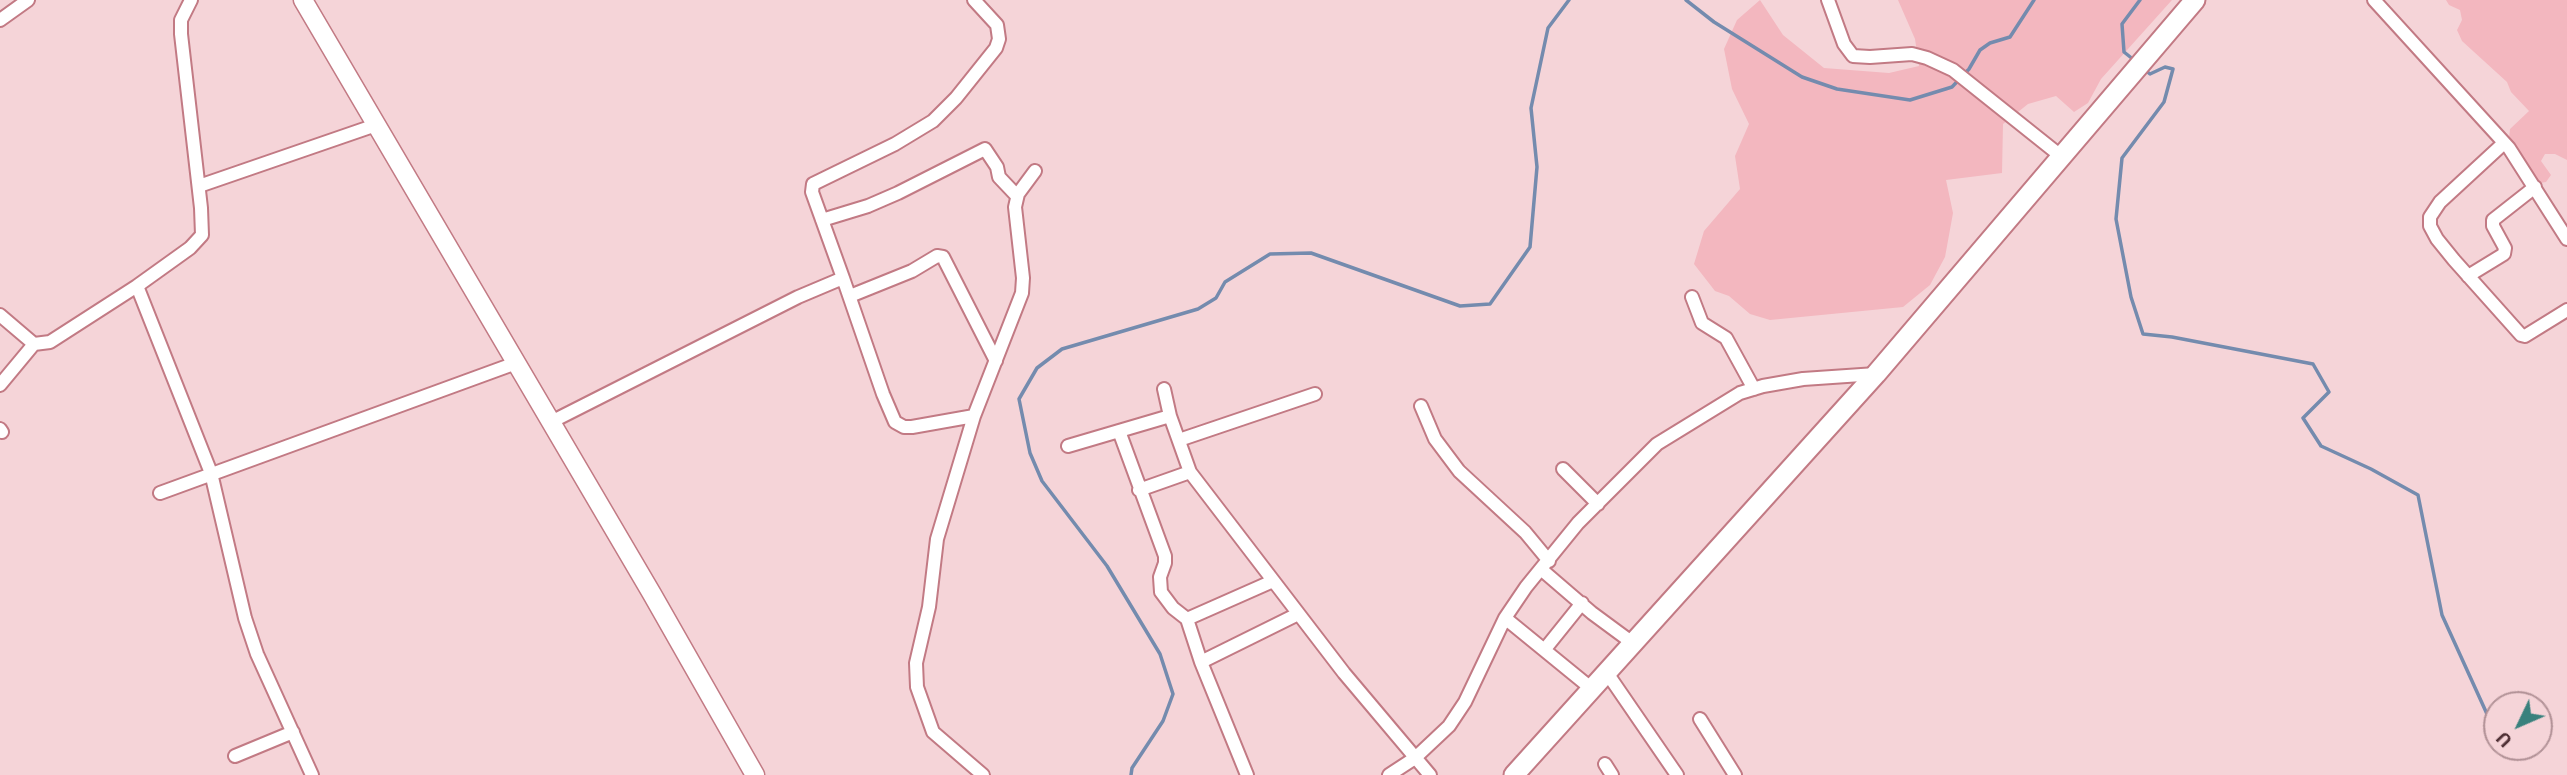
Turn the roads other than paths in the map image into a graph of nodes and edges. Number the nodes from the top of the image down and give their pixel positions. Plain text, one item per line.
1 (28, 0) edge
2 (303, 0) edge
3 (974, 0) edge
4 (1828, 0) edge
5 (2195, 0) edge
6 (2374, 0) edge
7 (189, 1) edge
8 (0, 20) edge
9 (376, 125) junction
10 (2504, 143) junction
11 (2062, 157) junction
12 (1035, 171) dead end
13 (199, 186) junction
14 (2535, 187) junction
15 (1017, 196) junction
16 (822, 220) junction
17 (2567, 239) edge
18 (2468, 276) junction
19 (843, 278) junction
20 (137, 286) junction
21 (849, 296) junction
22 (1692, 297) dead end
23 (2567, 310) edge
24 (0, 315) edge
25 (34, 344) junction
26 (996, 362) junction
27 (516, 363) junction
28 (1876, 374) junction
29 (0, 385) edge
30 (1164, 388) dead end
31 (1754, 388) junction
32 (1315, 394) dead end
33 (1421, 406) dead end
34 (974, 416) junction
35 (1170, 416) junction
36 (551, 422) junction
37 (1119, 431) junction
38 (1180, 440) junction
39 (1068, 446) dead end
40 (1563, 469) dead end
41 (1190, 472) junction
42 (211, 473) junction
43 (1139, 490) junction
44 (160, 493) dead end
45 (1598, 504) junction
46 (1546, 565) junction
47 (1273, 581) junction
48 (1583, 603) junction
49 (1298, 614) junction
50 (1505, 618) junction
51 (1187, 619) junction
52 (1634, 644) junction
53 (1545, 649) junction
54 (1201, 662) junction
55 (1607, 673) junction
56 (1592, 689) junction
57 (1700, 719) dead end
58 (293, 732) junction
59 (235, 756) dead end
60 (1415, 758) junction
61 (312, 775) edge
62 (755, 775) edge
63 (983, 775) edge
64 (1247, 775) edge
65 (1389, 775) edge
66 (1430, 775) edge
67 (1514, 775) edge
68 (1677, 775) edge
69 (1735, 775) edge

1 - 8 street
2 - 9 street
3 - 16 street
4 - 11 street
5 - 11 main road
6 - 10 street
7 - 13 street
9 - 13 street
9 - 27 street
10 - 14 street
10 - 18 street
11 - 28 main road
12 - 15 street
13 - 20 street
14 - 17 street
14 - 18 street
15 - 16 street
15 - 26 street
16 - 19 street
18 - 23 street
19 - 21 street
19 - 36 street
20 - 25 street
20 - 42 street
21 - 26 street
21 - 34 street
22 - 31 street
24 - 25 street
25 - 29 street
26 - 34 street
27 - 36 street
27 - 42 street
28 - 31 street
28 - 52 main road
30 - 35 street
31 - 45 street
32 - 38 street
33 - 46 street
34 - 63 street
35 - 37 street
35 - 38 street
36 - 62 street
37 - 39 street
37 - 43 street
38 - 41 street
40 - 45 street
41 - 43 street
41 - 47 street
42 - 44 street
42 - 58 street
43 - 51 street
45 - 46 street
46 - 48 street
46 - 50 street
47 - 49 street
47 - 51 street
48 - 52 street
48 - 53 street
49 - 54 street
49 - 60 street
50 - 53 street
50 - 60 street
51 - 54 street
52 - 55 main road
53 - 56 street
54 - 64 street
55 - 56 main road
55 - 68 street
56 - 67 main road
57 - 69 street
58 - 59 street
58 - 61 street
60 - 65 street
60 - 66 street

